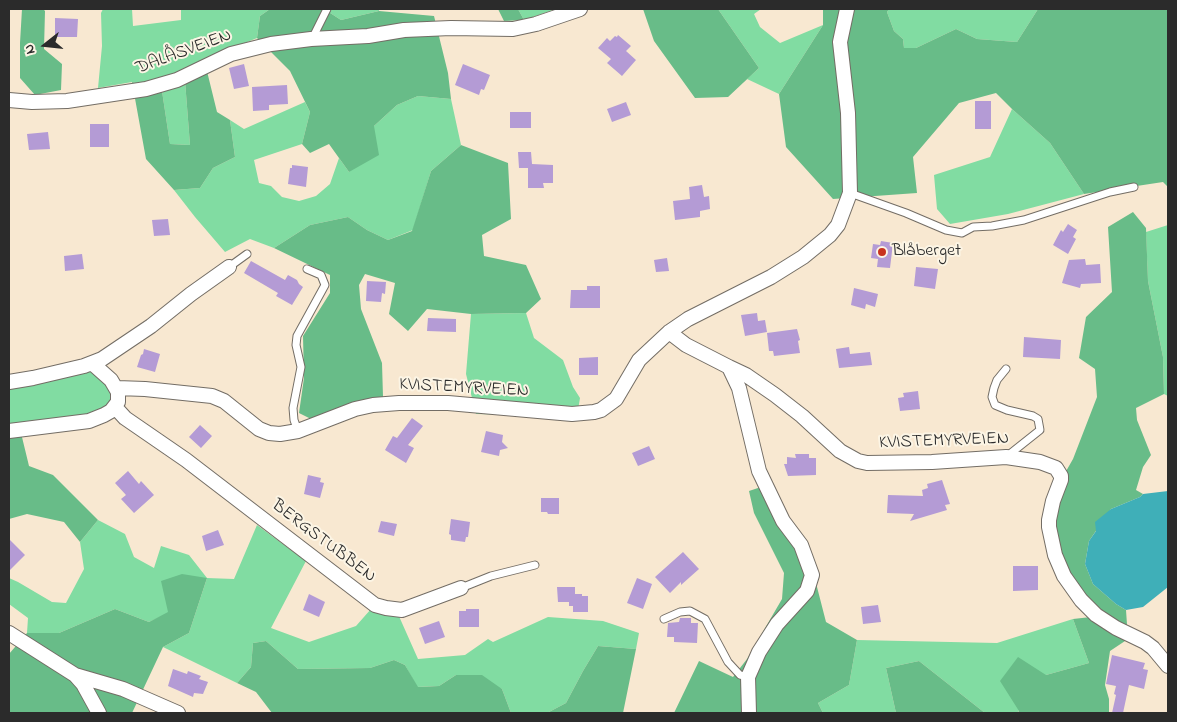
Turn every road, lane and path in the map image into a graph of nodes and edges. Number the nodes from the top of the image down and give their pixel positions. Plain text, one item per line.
1 (327, 9) edge
2 (580, 9) edge
3 (847, 9) edge
4 (311, 39) junction
5 (9, 100) edge
6 (1134, 187) dead end
7 (850, 193) junction
8 (247, 254) dead end
9 (229, 267) joint
10 (307, 269) dead end
11 (669, 332) junction
12 (93, 364) junction
13 (729, 367) junction
14 (1006, 369) dead end
15 (9, 382) edge
16 (117, 388) junction
17 (115, 407) junction
18 (9, 431) edge
19 (298, 431) junction
20 (1006, 457) junction
21 (535, 565) dead end
22 (461, 588) joint
23 (664, 619) dead end
24 (9, 633) edge
25 (1168, 666) edge
26 (75, 675) junction
27 (748, 677) junction
28 (98, 713) edge
29 (178, 713) edge
30 (749, 713) edge

1 - 4 lane
2 - 4 street, DALÅSVEIEN
3 - 7 street
4 - 5 street, DALÅSVEIEN
6 - 7 lane
7 - 11 street, KVISTEMYRVEIEN
8 - 9 lane
9 - 12 street
10 - 19 lane
11 - 13 street, KVISTEMYRVEIEN
11 - 19 street, KVISTEMYRVEIEN
12 - 15 street
12 - 16 street
13 - 20 street, KVISTEMYRVEIEN
13 - 27 street
14 - 20 lane
16 - 17 street
16 - 19 street, KVISTEMYRVEIEN
17 - 18 street
17 - 22 street, BERGSTUBBEN
20 - 25 street, KVISTEMYRVEIEN
21 - 22 lane, BERGSTUBBEN
23 - 27 lane
24 - 26 street
26 - 28 street
26 - 29 street
27 - 30 street

